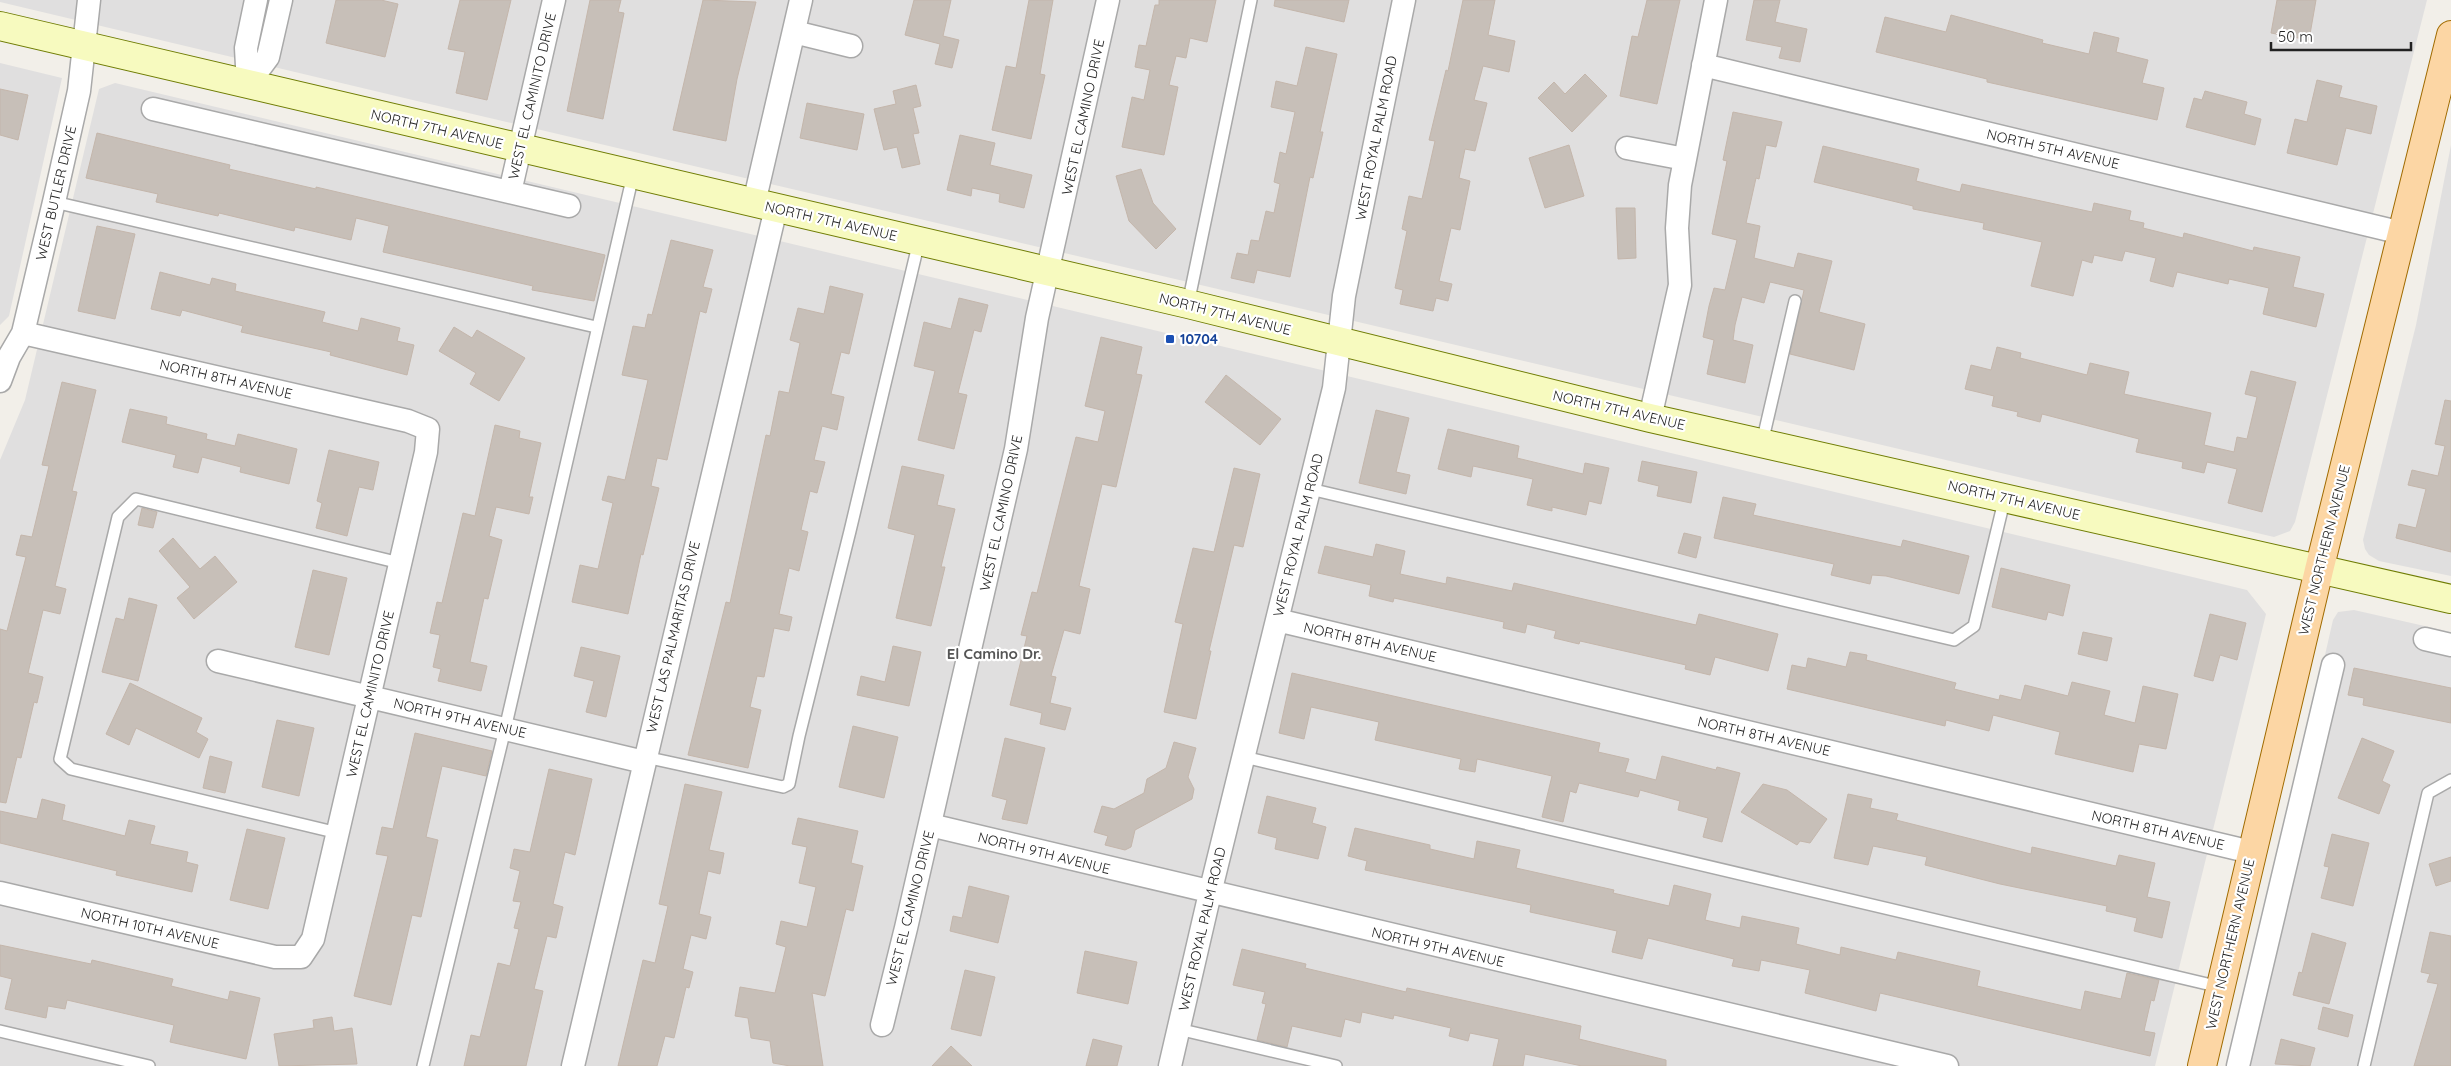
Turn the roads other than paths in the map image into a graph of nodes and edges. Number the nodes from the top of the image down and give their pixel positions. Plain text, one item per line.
1 (89, 0) edge
2 (256, 0) edge
3 (281, 0) edge
4 (554, 0) edge
5 (801, 0) edge
6 (1108, 0) edge
7 (1251, 0) edge
8 (1404, 0) edge
9 (1716, 0) edge
10 (0, 26) edge
11 (794, 32) junction
12 (2451, 35) edge
13 (85, 46) junction
14 (851, 46) dead end
15 (1703, 65) junction
16 (248, 84) junction
17 (153, 109) dead end
18 (1627, 148) dead end
19 (519, 149) junction
20 (1685, 160) junction
21 (633, 175) junction
22 (510, 192) junction
23 (54, 202) junction
24 (568, 206) dead end
25 (765, 206) junction
26 (2402, 233) junction
27 (919, 241) junction
28 (1048, 272) junction
29 (1795, 302) dead end
30 (1188, 304) junction
31 (596, 327) junction
32 (24, 333) junction
33 (1340, 342) junction
34 (0, 381) edge
35 (1650, 418) junction
36 (428, 429) joint
37 (1762, 443) junction
38 (1310, 489) junction
39 (2005, 497) junction
40 (400, 563) junction
41 (2319, 570) junction
42 (2451, 599) edge
43 (1277, 620) junction
44 (2425, 639) dead end
45 (2451, 645) edge
46 (218, 660) dead end
47 (2333, 665) dead end
48 (369, 697) junction
49 (505, 729) junction
50 (1244, 757) junction
51 (644, 760) junction
52 (2451, 780) edge
53 (930, 825) junction
54 (338, 833) junction
55 (2251, 852) junction
56 (0, 893) edge
57 (1210, 893) junction
58 (301, 957) joint
59 (2220, 986) junction
60 (882, 1024) dead end
61 (1178, 1029) junction
62 (0, 1031) edge
63 (149, 1066) edge
64 (423, 1066) edge
65 (573, 1066) edge
66 (1170, 1066) edge
67 (1336, 1066) edge
68 (1947, 1066) edge
69 (2202, 1066) edge
70 (2238, 1066) edge
71 (2364, 1066) edge

1 - 13 street, WEST BUTLER DRIVE
2 - 16 street
3 - 16 street
4 - 19 street, WEST EL CAMINITO DRIVE
5 - 11 street, WEST LAS PALMARITAS DRIVE
6 - 28 street, WEST EL CAMINO DRIVE
7 - 30 lane
8 - 33 street, WEST ROYAL PALM ROAD
9 - 15 street
10 - 13 main road, NORTH 7TH AVENUE
11 - 14 street
11 - 25 street, WEST LAS PALMARITAS DRIVE
12 - 26 main road, WEST NORTHERN AVENUE
13 - 16 main road, NORTH 7TH AVENUE
13 - 23 street, WEST BUTLER DRIVE
15 - 20 street
15 - 26 street, NORTH 5TH AVENUE
16 - 19 main road, NORTH 7TH AVENUE
17 - 22 street
18 - 20 street
19 - 21 main road, NORTH 7TH AVENUE
19 - 22 street, WEST EL CAMINITO DRIVE
20 - 35 street
21 - 25 main road, NORTH 7TH AVENUE
21 - 31 lane
22 - 24 street
23 - 31 lane
23 - 32 street, WEST BUTLER DRIVE
25 - 27 main road, NORTH 7TH AVENUE
25 - 51 street, WEST LAS PALMARITAS DRIVE
26 - 41 main road, WEST NORTHERN AVENUE
27 - 28 main road, NORTH 7TH AVENUE
27 - 51 lane
28 - 30 main road, NORTH 7TH AVENUE
28 - 53 street, WEST EL CAMINO DRIVE
29 - 37 lane
30 - 33 main road, NORTH 7TH AVENUE
31 - 49 lane
32 - 34 street, WEST BUTLER DRIVE
32 - 36 street, NORTH 8TH AVENUE
33 - 35 main road, NORTH 7TH AVENUE
33 - 38 street, WEST ROYAL PALM ROAD
35 - 37 main road, NORTH 7TH AVENUE
36 - 40 street, WEST EL CAMINITO DRIVE
37 - 39 main road, NORTH 7TH AVENUE
38 - 39 lane
38 - 43 street, WEST ROYAL PALM ROAD
39 - 41 main road, NORTH 7TH AVENUE
40 - 48 street, WEST EL CAMINITO DRIVE
40 - 54 lane
41 - 42 main road, NORTH 7TH AVENUE
41 - 55 main road, WEST NORTHERN AVENUE
43 - 50 street, WEST ROYAL PALM ROAD
43 - 55 street, NORTH 8TH AVENUE
44 - 45 street
46 - 48 street, NORTH 9TH AVENUE
47 - 70 street
48 - 49 street, NORTH 9TH AVENUE
48 - 54 street, WEST EL CAMINITO DRIVE
49 - 51 street, NORTH 9TH AVENUE
49 - 64 lane
50 - 57 street, WEST ROYAL PALM ROAD
50 - 59 lane
51 - 65 street, WEST LAS PALMARITAS DRIVE
52 - 71 lane
53 - 57 street, NORTH 9TH AVENUE
53 - 60 street, WEST EL CAMINO DRIVE
54 - 58 street, WEST EL CAMINITO DRIVE
55 - 59 main road, WEST NORTHERN AVENUE
56 - 58 street, NORTH 10TH AVENUE
57 - 61 street, WEST ROYAL PALM ROAD
57 - 68 street, NORTH 9TH AVENUE
59 - 69 main road, WEST NORTHERN AVENUE
61 - 66 street, WEST ROYAL PALM ROAD
61 - 67 lane
62 - 63 lane

